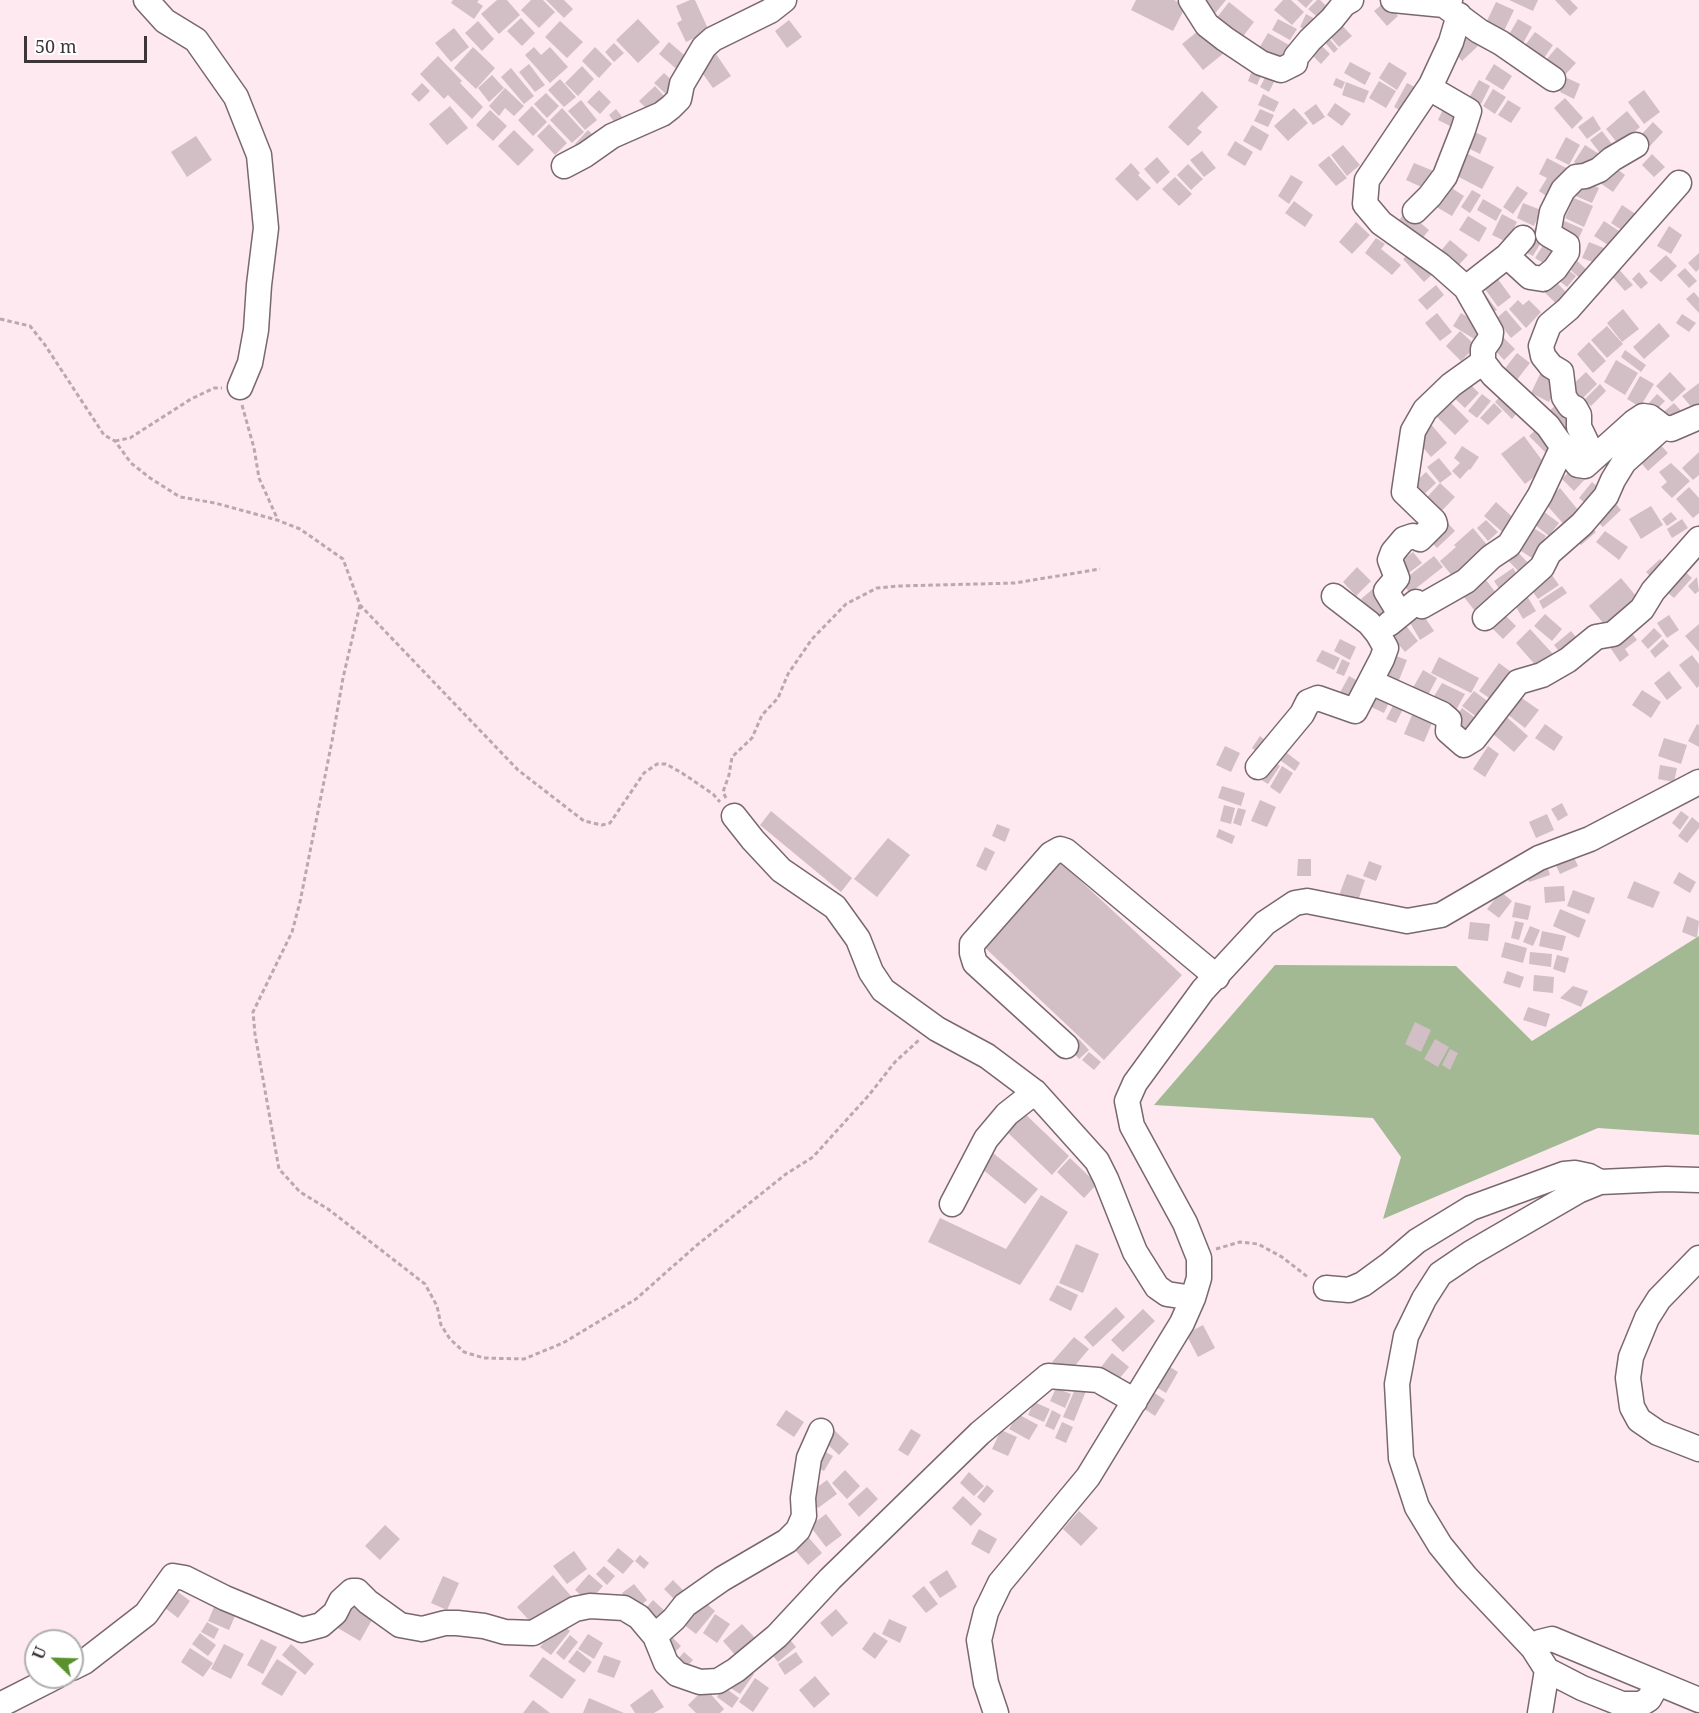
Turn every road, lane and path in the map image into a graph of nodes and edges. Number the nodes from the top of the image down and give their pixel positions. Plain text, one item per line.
1 (146, 0) edge
2 (1191, 0) edge
3 (1352, 0) edge
4 (1393, 0) edge
5 (771, 4) edge
6 (1451, 7) edge
7 (1553, 79) dead end
8 (1431, 85) junction
9 (1636, 145) dead end
10 (564, 166) dead end
11 (1679, 183) dead end
12 (1415, 211) dead end
13 (1523, 238) dead end
14 (1507, 255) junction
15 (1466, 288) junction
16 (0, 319) edge
17 (1483, 362) junction
18 (240, 387) junction
19 (1699, 417) edge
20 (1663, 427) junction
21 (115, 441) junction
22 (1563, 446) junction
23 (1594, 458) junction
24 (277, 520) junction
25 (1699, 539) edge
26 (1100, 568) dead end
27 (1334, 596) dead end
28 (360, 605) junction
29 (1400, 614) junction
30 (1485, 618) dead end
31 (1378, 634) junction
32 (1371, 682) junction
33 (1258, 767) dead end
34 (1699, 782) edge
35 (734, 816) junction
36 (1217, 977) junction
37 (937, 1029) junction
38 (1066, 1046) dead end
39 (1035, 1092) junction
40 (1699, 1180) edge
41 (1600, 1182) junction
42 (952, 1204) dead end
43 (1198, 1258) junction
44 (1699, 1258) edge
45 (1326, 1288) joint
46 (1193, 1298) junction
47 (1136, 1401) junction
48 (821, 1431) dead end
49 (1699, 1449) edge
50 (655, 1636) junction
51 (1533, 1648) junction
52 (84, 1662) edge
53 (1547, 1670) junction
54 (1658, 1683) junction
55 (31, 1689) edge
56 (1699, 1700) edge
57 (0, 1705) edge
58 (996, 1713) edge
59 (1540, 1713) edge

1 - 18 street
2 - 3 street
4 - 6 street
5 - 10 street
6 - 7 street
6 - 8 street
8 - 12 street
8 - 15 street
9 - 14 street
11 - 23 street
13 - 14 street
14 - 15 street
15 - 17 street
16 - 21 path
17 - 22 street
17 - 29 street
18 - 21 path
18 - 24 path
19 - 20 street
20 - 23 street
20 - 30 street
21 - 24 path
22 - 23 street
22 - 29 street
24 - 28 path
25 - 32 street
26 - 35 path
27 - 31 street
28 - 35 path
28 - 37 path
29 - 31 street
31 - 32 street
32 - 33 street
34 - 36 street
35 - 37 street
36 - 38 street
36 - 43 street
37 - 39 street
39 - 42 street
39 - 46 street
40 - 41 street
41 - 45 street
41 - 51 street
43 - 45 path
43 - 46 street
44 - 49 street
46 - 47 street
47 - 50 street
47 - 58 street
48 - 50 street
50 - 52 street
51 - 53 street
51 - 54 street
53 - 54 street
53 - 59 street
54 - 56 street
55 - 57 street

